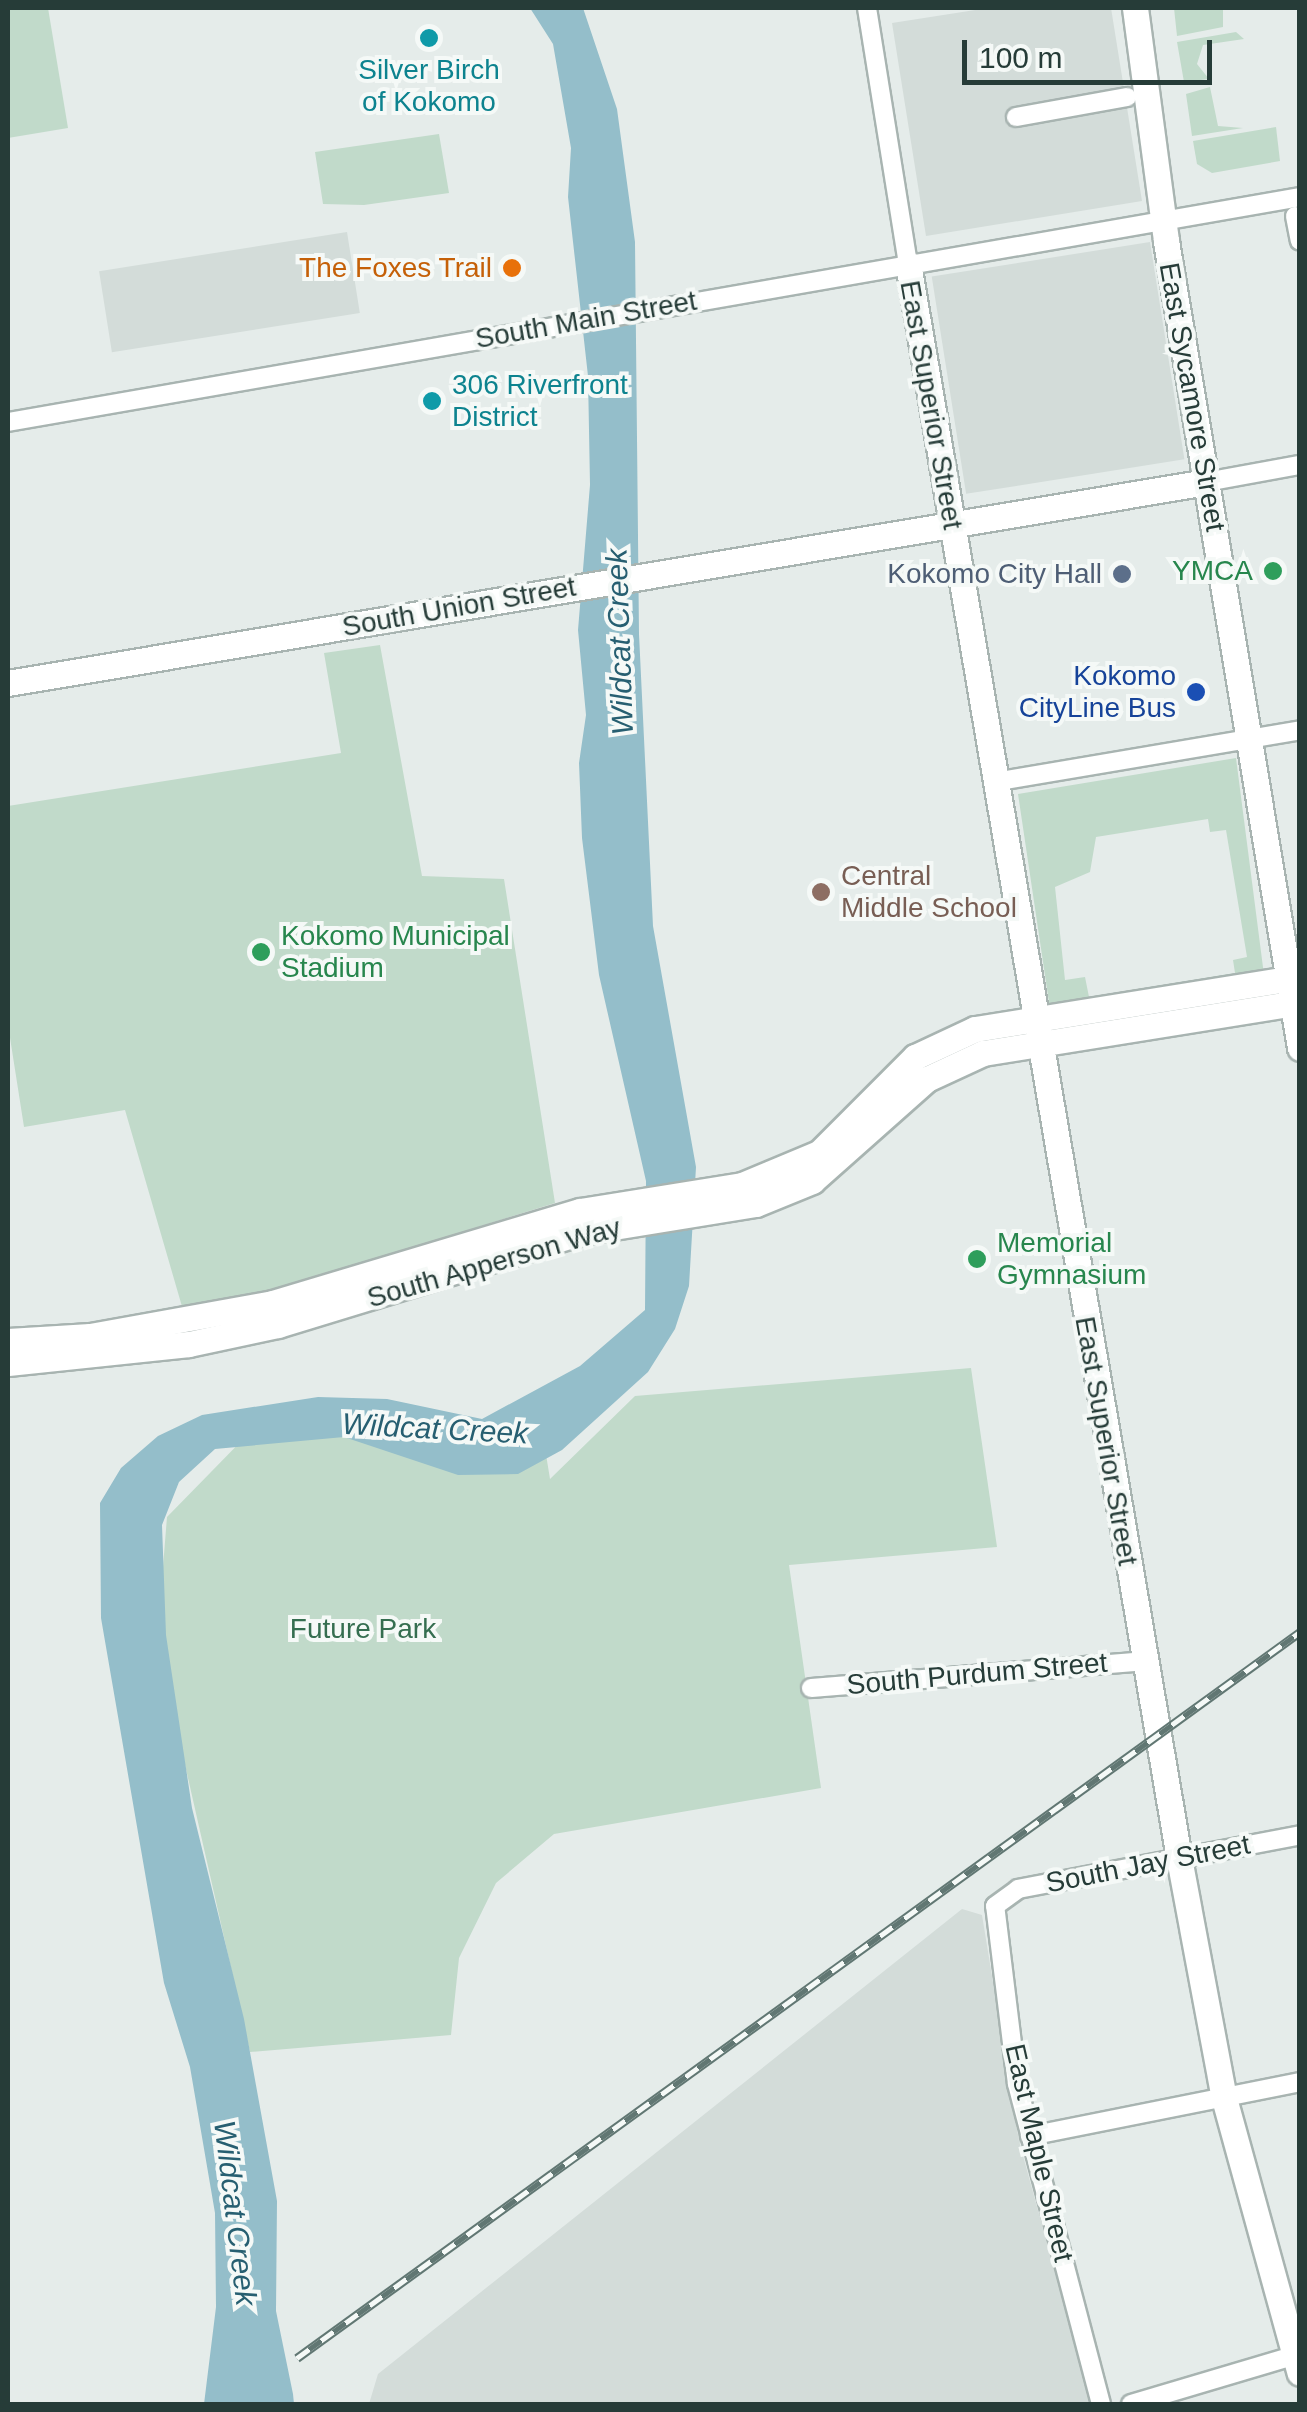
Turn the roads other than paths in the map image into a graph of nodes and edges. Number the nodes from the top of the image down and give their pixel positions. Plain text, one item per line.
1 (867, 8) edge
2 (1135, 8) edge
3 (1127, 98) dead end
4 (1016, 117) dead end
5 (1300, 197) edge
6 (1296, 216) dead end
7 (1165, 219) junction
8 (1300, 241) edge
9 (908, 264) junction
10 (8, 422) edge
11 (1300, 465) edge
12 (1206, 482) junction
13 (951, 524) junction
14 (8, 683) edge
15 (1300, 730) edge
16 (1248, 738) junction
17 (994, 782) junction
18 (1295, 990) edge
19 (1036, 1032) junction
20 (1300, 1048) edge
21 (590, 1220) junction
22 (8, 1341) edge
23 (8, 1363) edge
24 (1144, 1661) junction
25 (811, 1688) dead end
26 (1300, 1835) edge
27 (1179, 1858) junction
28 (1000, 1899) joint
29 (1300, 2082) edge
30 (1224, 2098) junction
31 (1030, 2136) junction
32 (1298, 2360) edge
33 (1101, 2404) edge
34 (1131, 2404) edge

1 - 9 street
2 - 7 street, East Sycamore Street
3 - 4 street
5 - 7 street, South Main Street
6 - 8 street
7 - 9 street, South Main Street
7 - 12 street, East Sycamore Street
9 - 10 street, South Main Street
9 - 13 street, East Superior Street
11 - 12 street
12 - 13 street, South Union Street
12 - 16 street, East Sycamore Street
13 - 14 street, South Union Street
13 - 17 street, East Superior Street
15 - 16 street
16 - 17 street
16 - 18 street, East Sycamore Street
17 - 19 street, East Superior Street
18 - 19 street, South Apperson Way
18 - 20 street, East Sycamore Street
19 - 21 street, South Apperson Way
19 - 24 street, East Superior Street
21 - 22 street, South Apperson Way
21 - 23 street, South Apperson Way
24 - 25 street, South Purdum Street
24 - 27 street, East Superior Street
26 - 27 street, South Jay Street
27 - 28 street, South Jay Street
27 - 30 street, East Superior Street
28 - 31 street, East Maple Street
29 - 30 street
30 - 31 street
30 - 32 street, East Superior Street
31 - 33 street, East Maple Street
32 - 34 street

